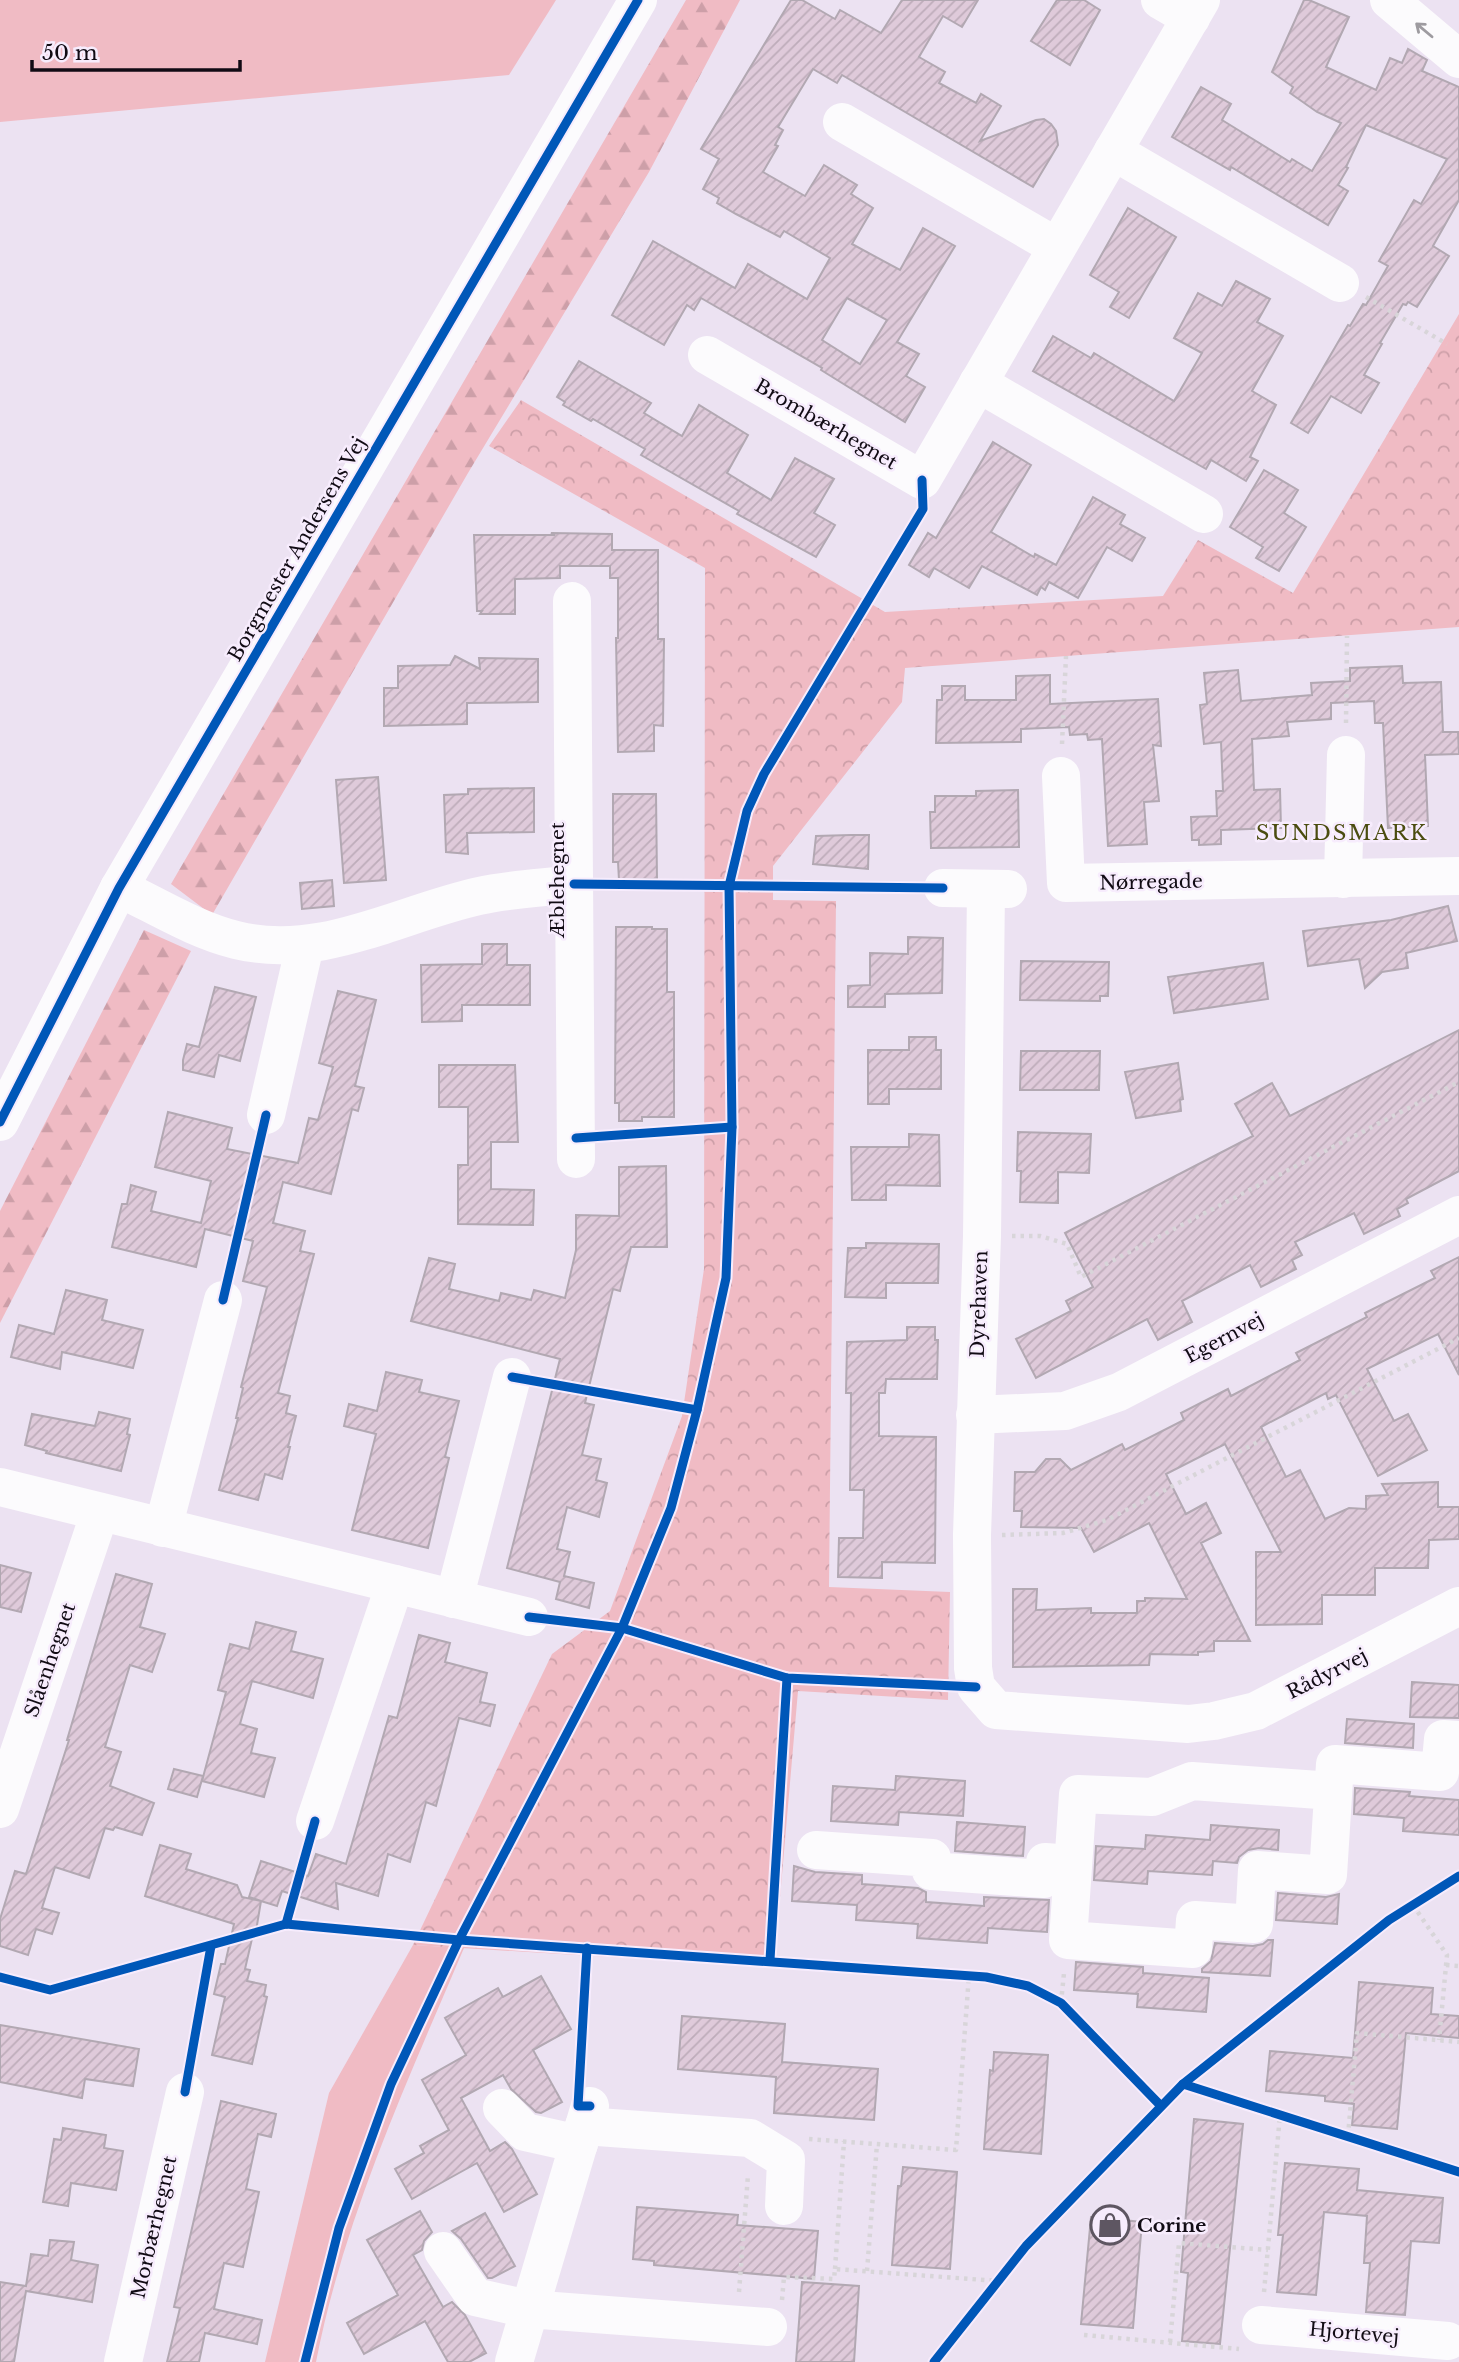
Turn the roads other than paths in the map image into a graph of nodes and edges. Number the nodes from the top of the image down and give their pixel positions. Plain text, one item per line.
1 (638, 0) edge
2 (1389, 0) edge
3 (1184, 6) edge
4 (1459, 59) edge
5 (842, 122) dead end
6 (1113, 151) junction
7 (1057, 247) junction
8 (1340, 283) road end
9 (707, 355) dead end
10 (978, 383) junction
11 (1204, 514) dead end
12 (572, 601) dead end
13 (1346, 755) road end
14 (1061, 776) road end
15 (1459, 876) edge
16 (1343, 878) junction
17 (574, 884) junction
18 (119, 888) junction
19 (943, 888) dead end
20 (305, 945) junction
21 (266, 1115) dead end
22 (0, 1122) edge
23 (576, 1159) dead end
24 (1459, 1215) edge
25 (223, 1300) dead end
26 (512, 1377) dead end
27 (975, 1415) junction
28 (0, 1487) edge
29 (100, 1512) junction
30 (163, 1528) junction
31 (395, 1584) junction
32 (454, 1599) junction
33 (1459, 1606) edge
34 (529, 1617) dead end
35 (996, 1710) joint
36 (1188, 1724) junction
37 (1459, 1740) edge
38 (1192, 1781) junction
39 (1334, 1791) junction
40 (0, 1809) edge
41 (315, 1821) dead end
42 (816, 1850) dead end
43 (1073, 1864) junction
44 (185, 2092) dead end
45 (502, 2108) dead end
46 (584, 2125) junction
47 (784, 2206) dead end
48 (443, 2250) dead end
49 (528, 2309) junction
50 (762, 2319) road end
51 (1261, 2325) road end
52 (1451, 2337) edge
53 (123, 2362) edge
54 (514, 2362) edge

1 - 18 street, Borgmester Andersens Vej
4 -> 2 street
3 - 6 street, Brombærhegnet
5 - 7 street
6 - 7 street, Brombærhegnet
6 - 8 street
7 - 10 street, Brombærhegnet
9 - 10 street, Brombærhegnet
10 - 11 street
12 - 17 street, Æblehegnet
13 - 16 street
14 - 16 street, Nørregade
15 - 16 street, Nørregade
17 - 20 street, Æblehegnet
17 - 23 street, Æblehegnet
18 - 20 street, Æblehegnet
18 - 22 street, Borgmester Andersens Vej
19 - 27 street, Dyrehaven
20 - 21 street
24 - 27 street, Egernvej
25 - 30 street
26 - 32 street
27 - 35 street, Dyrehaven
28 - 29 street
29 - 30 street
29 - 40 street, Slåenhegnet
30 - 31 street
31 - 32 street
31 - 41 street
32 - 34 street
33 - 36 street, Rådyrvej
35 - 36 street, Rådyrvej
36 - 38 street
37 - 39 street
38 - 39 street
38 - 43 street
39 - 43 street
42 - 43 street
44 - 53 street, Morbærhegnet
45 - 46 street
46 - 47 street
46 - 49 street
48 - 49 street
49 - 50 street
49 - 54 street
51 - 52 street, Hjortevej

